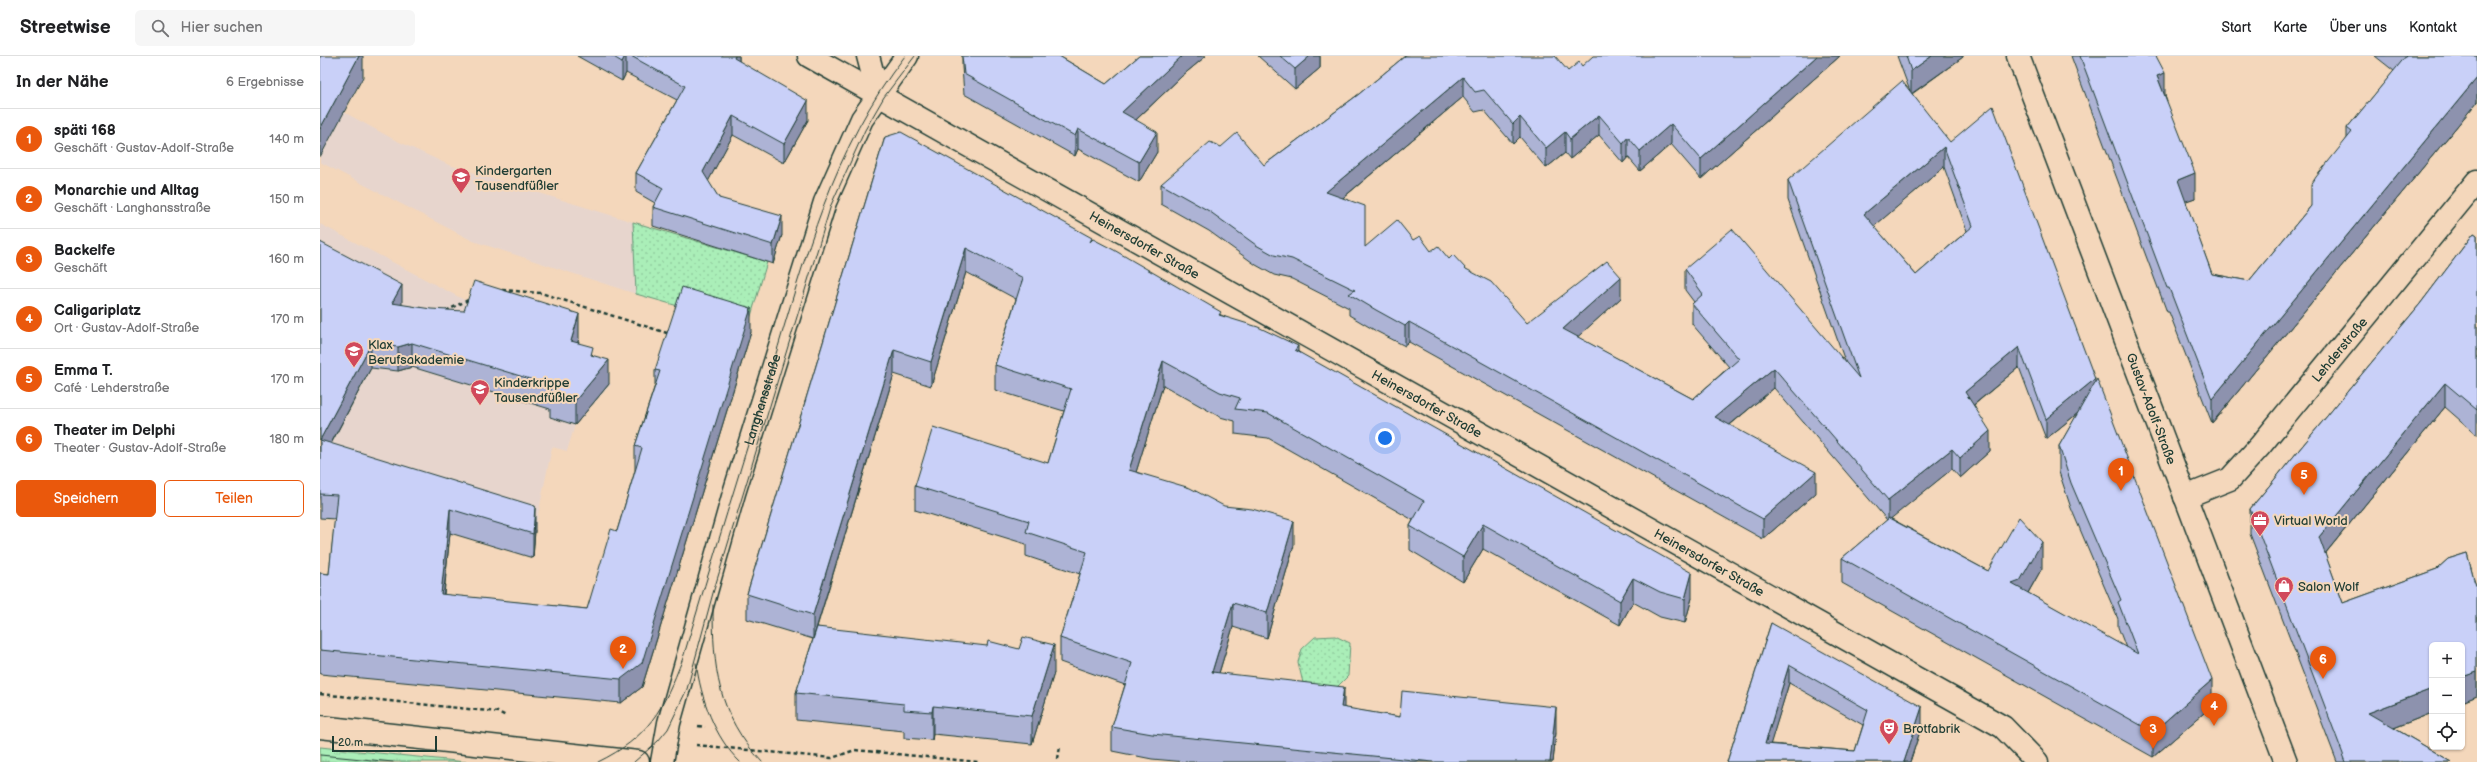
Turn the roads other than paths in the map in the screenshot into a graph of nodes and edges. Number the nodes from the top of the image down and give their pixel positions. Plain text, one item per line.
1 (809, 56) edge
2 (868, 56) edge
3 (907, 56) edge
4 (2018, 56) edge
5 (878, 94) junction
6 (2477, 180) edge
7 (2185, 497) junction
8 (320, 728) edge
9 (638, 762) edge
10 (662, 762) edge
11 (2037, 762) edge
12 (2286, 762) edge

1 - 5 street, Heinersdorfer Straße
2 - 5 street
3 - 5 street, Langhansstraße
4 - 7 street, Gustav-Adolf-Straße
5 - 10 street, Langhansstraße
5 - 11 street, Heinersdorfer Straße
6 - 7 street, Lehderstraße
7 - 12 street, Gustav-Adolf-Straße
8 - 9 street

